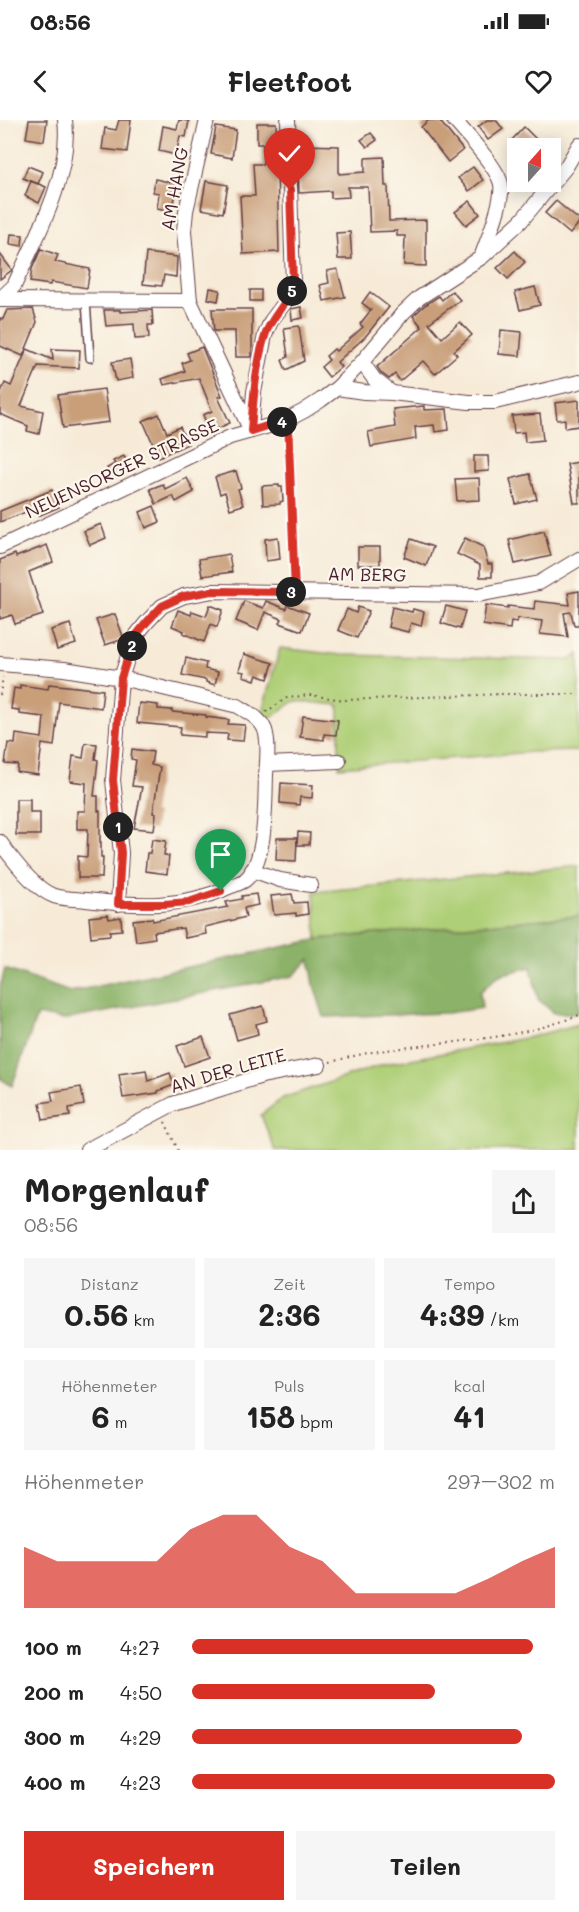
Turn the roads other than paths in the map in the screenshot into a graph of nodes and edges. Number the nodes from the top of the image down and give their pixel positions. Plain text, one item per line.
1 (65, 120) edge
2 (207, 120) edge
3 (288, 120) edge
4 (454, 120) edge
5 (579, 146) edge
6 (482, 257) junction
7 (0, 300) edge
8 (86, 301) junction
9 (190, 301) junction
10 (90, 358) dead end
11 (362, 362) junction
12 (579, 382) edge
13 (337, 388) junction
14 (392, 393) junction
15 (251, 431) junction
16 (0, 547) edge
17 (579, 559) edge
18 (3, 664) edge
19 (121, 678) junction
20 (339, 761) dead end
21 (267, 764) junction
22 (0, 842) edge
23 (252, 870) junction
24 (311, 885) dead end
25 (118, 904) junction
26 (319, 1065) road end
27 (87, 1150) edge

1 - 7 street
2 - 9 street, AM HANG
3 - 15 street
4 - 6 street
5 - 6 street, NEUENSORGER STRASSE
6 - 11 street, NEUENSORGER STRASSE
7 - 8 street
8 - 9 street
8 - 10 lane
9 - 15 street
11 - 13 street, NEUENSORGER STRASSE
11 - 14 street
12 - 14 street
13 - 14 street
13 - 15 street, NEUENSORGER STRASSE
15 - 16 street, NEUENSORGER STRASSE
17 - 19 street, AM BERG
18 - 19 street
19 - 21 street
19 - 25 street, AM BERG
20 - 21 street
21 - 23 street
22 - 25 street
23 - 24 street
23 - 25 street
26 - 27 street, AN DER LEITE

